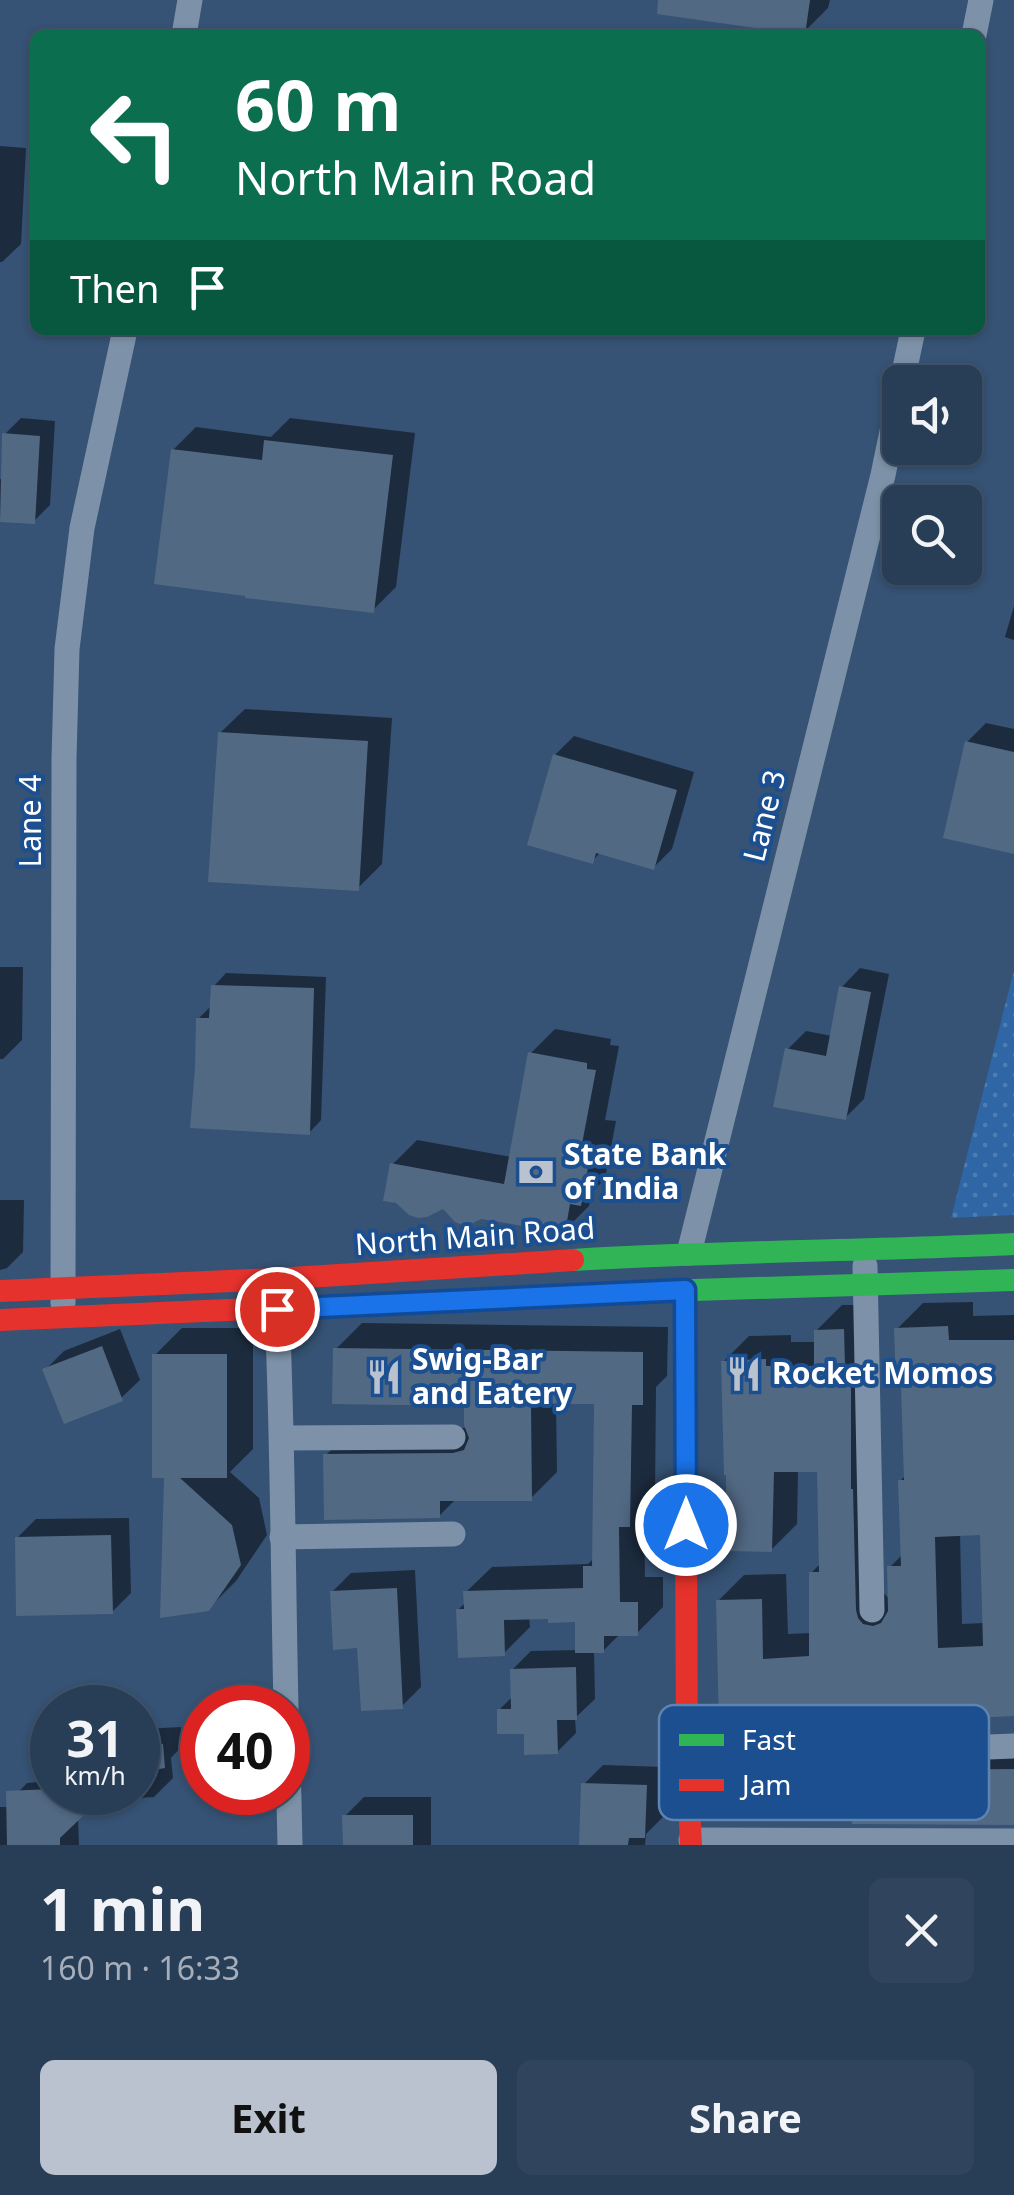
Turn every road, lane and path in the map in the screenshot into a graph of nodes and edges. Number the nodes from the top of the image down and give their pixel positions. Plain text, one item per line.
1 (190, 0) edge
2 (982, 0) edge
3 (185, 30) edge
4 (975, 30) edge
5 (124, 335) edge
6 (912, 335) edge
7 (906, 365) edge
8 (885, 465) edge
9 (1014, 1244) edge
10 (864, 1251) junction
11 (689, 1253) junction
12 (1014, 1280) edge
13 (866, 1284) junction
14 (63, 1290) junction
15 (685, 1290) junction
16 (0, 1291) edge
17 (277, 1309) junction
18 (63, 1318) junction
19 (0, 1320) edge
20 (453, 1431) dead end
21 (283, 1433) junction
22 (453, 1534) dead end
23 (282, 1537) junction
24 (872, 1610) dead end
25 (285, 1685) edge
26 (687, 1705) edge
27 (1014, 1746) edge
28 (989, 1747) edge
29 (289, 1815) edge
30 (1014, 1841) edge
31 (691, 1843) edge
32 (290, 1845) edge

1 - 3 street
2 - 4 street
5 - 14 street, Lane 4
6 - 7 street
8 - 11 street, Lane 3
9 - 10 main road, North Main Road
10 - 11 main road, North Main Road
10 - 13 street
11 - 14 main road, North Main Road
12 - 13 main road, North Main Road
13 - 15 main road, North Main Road
13 - 24 street
14 - 16 main road, North Main Road
14 - 18 street, Lane 4
15 - 17 main road, North Main Road
15 - 26 main road
17 - 18 main road, North Main Road
17 - 21 street
18 - 19 main road, North Main Road
20 - 21 street
21 - 23 street
22 - 23 street
23 - 25 street
27 - 28 street
29 - 32 street
30 - 31 street

